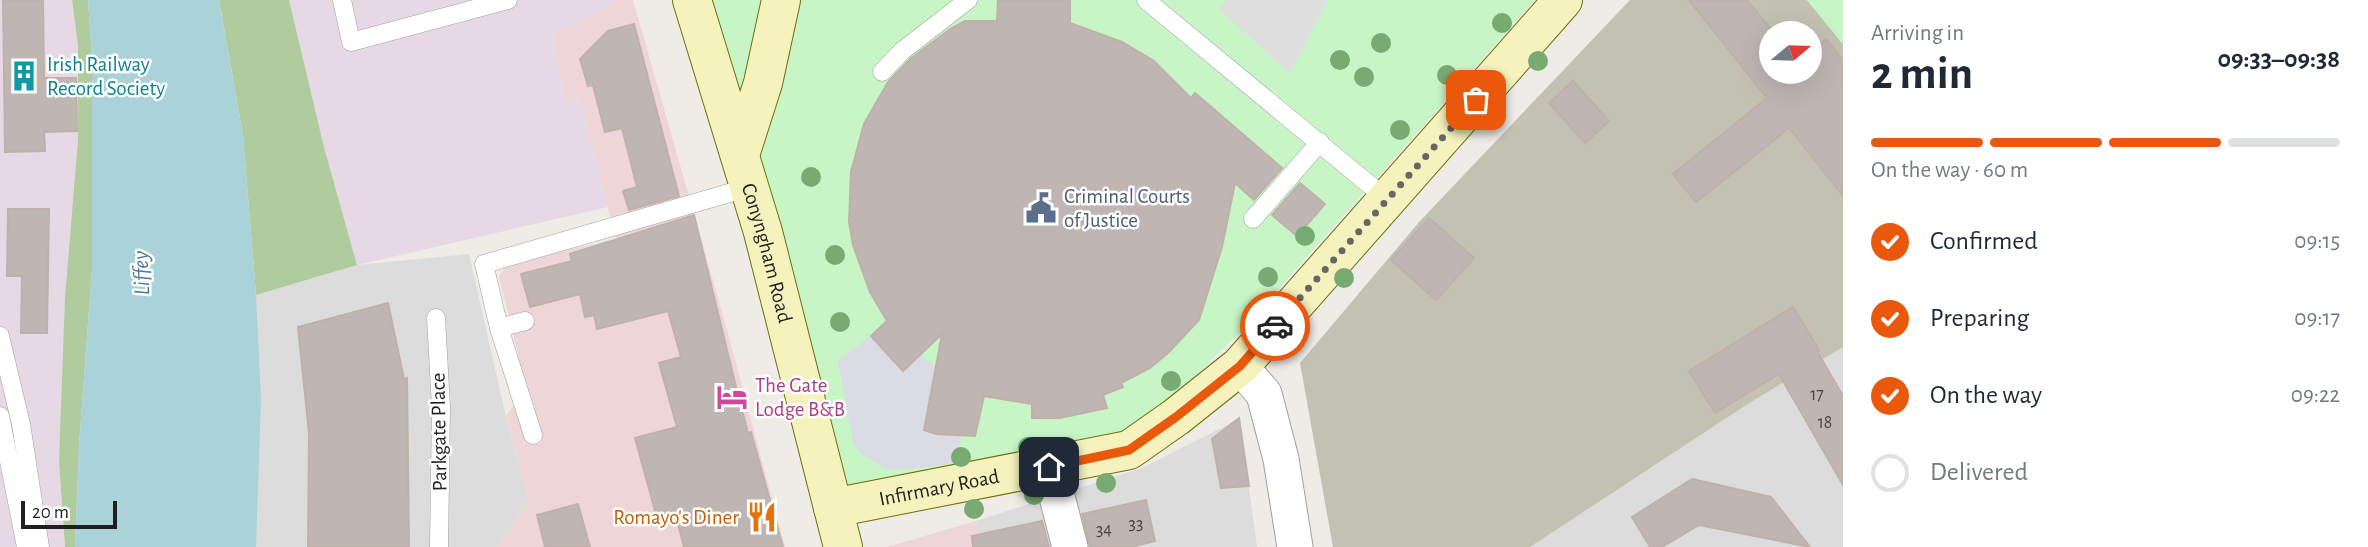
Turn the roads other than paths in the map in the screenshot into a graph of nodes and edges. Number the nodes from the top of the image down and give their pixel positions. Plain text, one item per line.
1 (342, 0) edge
2 (508, 0) edge
3 (692, 0) edge
4 (781, 0) edge
5 (968, 0) edge
6 (1146, 0) edge
7 (1563, 0) edge
8 (882, 72) dead end
9 (1320, 142) junction
10 (745, 171) junction
11 (1388, 200) junction
12 (1253, 219) dead end
13 (436, 318) dead end
14 (525, 321) dead end
15 (499, 328) junction
16 (0, 336) edge
17 (1240, 366) junction
18 (0, 416) edge
19 (533, 435) dead end
20 (1049, 467) junction
21 (833, 508) junction
22 (26, 547) edge
23 (40, 547) edge
24 (439, 547) edge
25 (843, 547) edge
26 (1070, 547) edge
27 (1295, 547) edge

1 - 2 lane
3 - 10 main road, Conyngham Road
4 - 10 main road
5 - 8 lane
6 - 9 lane
7 - 11 main road, Infirmary Road
9 - 11 lane
9 - 12 lane
10 - 15 lane
10 - 21 main road, Conyngham Road
11 - 17 main road, Infirmary Road
13 - 24 lane, Parkgate Place
14 - 15 lane
15 - 19 lane
16 - 23 lane
17 - 20 main road, Infirmary Road
17 - 27 street
18 - 22 lane
20 - 21 main road, Infirmary Road
20 - 26 street
21 - 25 main road, Conyngham Road

